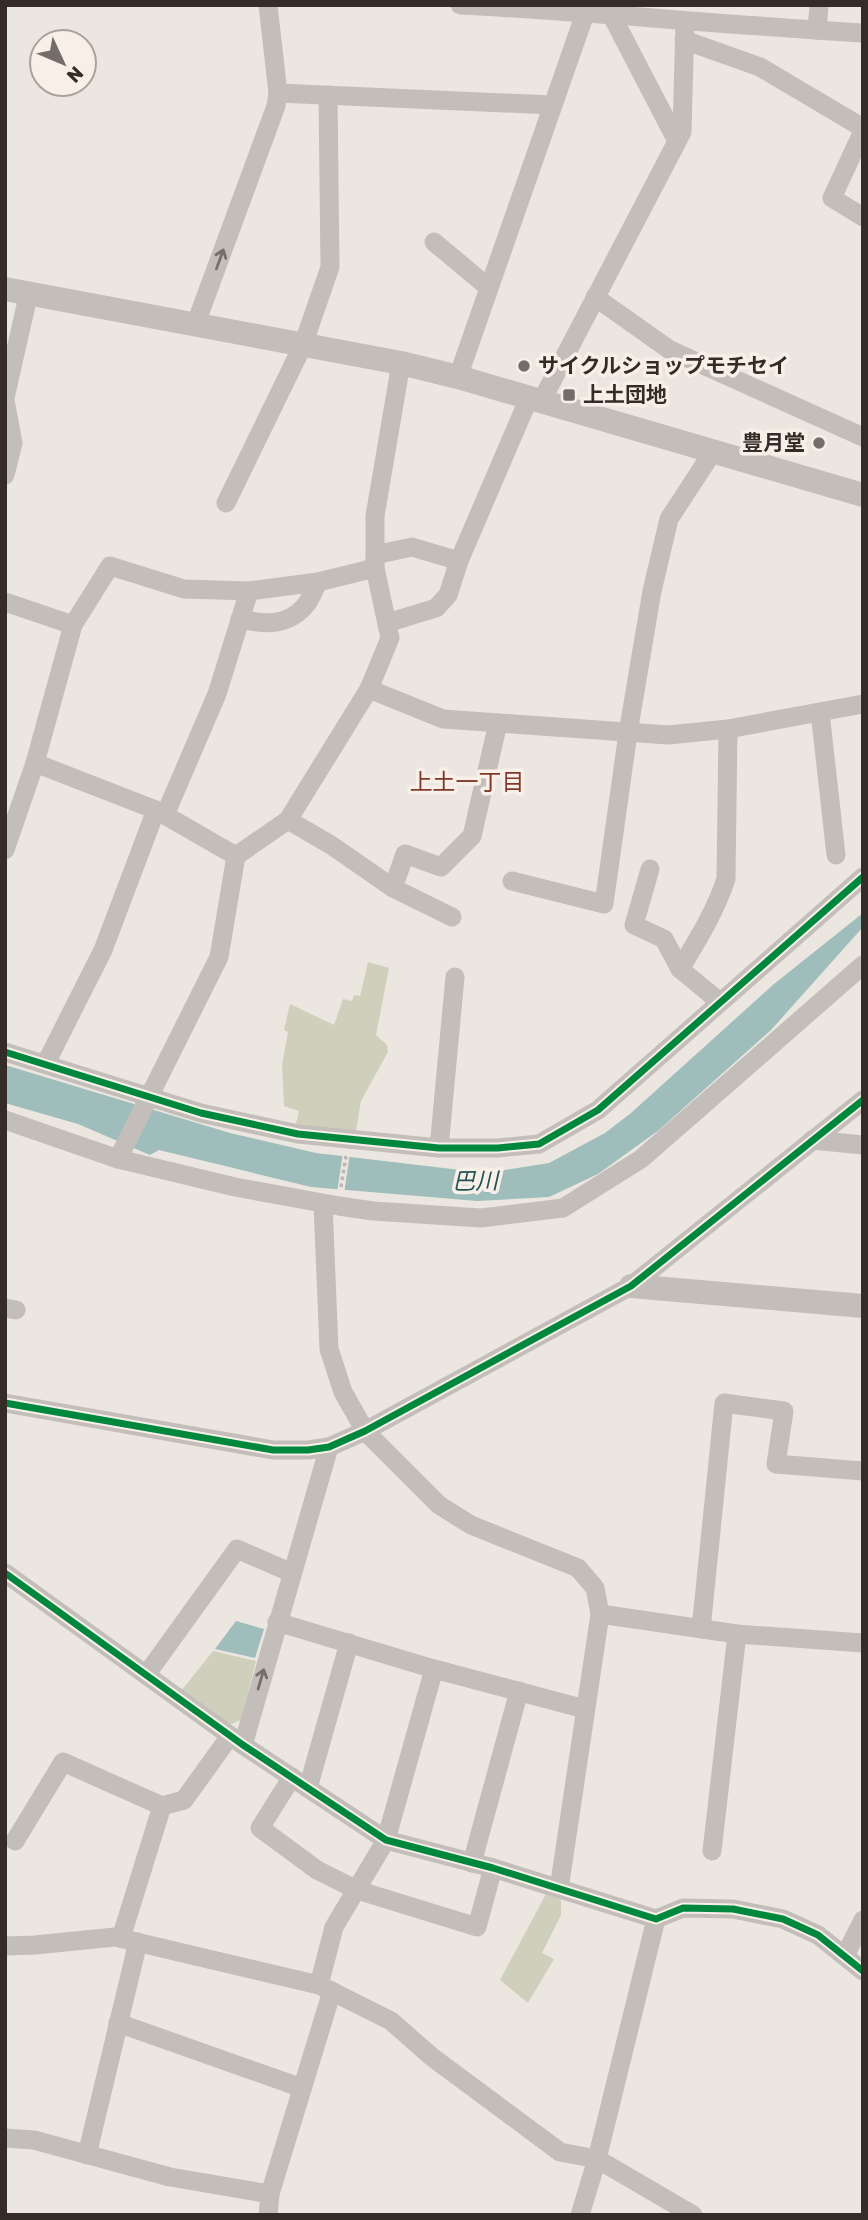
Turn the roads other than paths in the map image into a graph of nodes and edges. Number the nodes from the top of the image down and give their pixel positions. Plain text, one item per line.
1 (268, 5) edge
2 (460, 5) edge
3 (819, 5) edge
4 (588, 9) edge
5 (642, 11) edge
6 (611, 14) junction
7 (690, 22) edge
8 (817, 30) junction
9 (863, 33) edge
10 (278, 93) junction
11 (328, 95) junction
12 (552, 105) junction
13 (863, 130) edge
14 (677, 141) junction
15 (863, 217) edge
16 (434, 242) dead end
17 (489, 288) junction
18 (17, 291) edge
19 (595, 297) junction
20 (196, 323) junction
21 (303, 345) junction
22 (401, 363) junction
23 (458, 377) junction
24 (5, 399) edge
25 (535, 400) junction
26 (863, 437) edge
27 (712, 453) junction
28 (5, 475) edge
29 (863, 495) edge
30 (226, 503) dead end
31 (375, 561) junction
32 (459, 561) junction
33 (318, 582) junction
34 (249, 591) junction
35 (5, 601) edge
36 (240, 619) junction
37 (387, 623) junction
38 (73, 625) junction
39 (369, 689) junction
40 (863, 704) edge
41 (820, 712) junction
42 (498, 723) junction
43 (728, 729) junction
44 (628, 733) junction
45 (35, 763) junction
46 (160, 812) junction
47 (288, 820) junction
48 (5, 850) edge
49 (836, 855) dead end
50 (236, 856) junction
51 (650, 869) dead end
52 (863, 877) edge
53 (512, 881) dead end
54 (393, 888) junction
55 (452, 917) dead end
56 (863, 965) edge
57 (680, 969) junction
58 (455, 977) dead end
59 (720, 1002) junction
60 (5, 1052) edge
61 (46, 1063) junction
62 (147, 1100) junction
63 (863, 1100) edge
64 (5, 1120) edge
65 (812, 1140) junction
66 (863, 1145) edge
67 (439, 1148) junction
68 (120, 1156) junction
69 (323, 1204) junction
70 (631, 1286) junction
71 (863, 1306) edge
72 (5, 1403) edge
73 (365, 1431) junction
74 (329, 1447) junction
75 (863, 1471) edge
76 (5, 1573) edge
77 (292, 1573) junction
78 (600, 1614) junction
79 (277, 1622) junction
80 (701, 1629) junction
81 (737, 1634) junction
82 (349, 1643) junction
83 (863, 1643) edge
84 (434, 1669) junction
85 (146, 1675) junction
86 (519, 1691) junction
87 (585, 1709) junction
88 (236, 1740) junction
89 (300, 1783) junction
90 (162, 1807) junction
91 (386, 1840) junction
92 (15, 1841) dead end
93 (712, 1851) dead end
94 (472, 1863) junction
95 (493, 1868) junction
96 (357, 1889) junction
97 (559, 1889) junction
98 (656, 1919) junction
99 (863, 1920) edge
100 (130, 1940) junction
101 (5, 1946) edge
102 (845, 1955) junction
103 (863, 1971) edge
104 (326, 1988) junction
105 (118, 2023) junction
106 (303, 2088) junction
107 (5, 2138) edge
108 (87, 2155) junction
109 (597, 2159) junction
110 (270, 2194) junction
111 (268, 2215) edge
112 (580, 2215) edge
113 (693, 2215) edge

1 - 10 street
2 - 4 street
3 - 8 street
4 - 6 street
4 - 12 street
5 - 6 street
5 - 7 street
6 - 14 street
7 - 8 street
7 - 13 street
7 - 14 street
8 - 9 street
10 - 11 street
20 -> 10 street
11 - 12 street
11 - 21 street
12 - 17 street
13 - 15 street
14 - 19 street
16 - 17 street
17 - 23 street
18 - 20 street
18 - 24 street
19 - 25 street
19 - 26 street
20 - 21 street
21 - 22 street
21 - 30 street
22 - 23 street
22 - 31 street
23 - 25 street
24 - 28 street
25 - 27 street
25 - 32 street
27 - 29 street
27 - 44 street
31 - 32 street
31 - 33 street
31 - 37 street
32 - 37 street
33 - 34 street
33 - 36 street
34 - 36 street
34 - 38 street
35 - 38 street
36 - 46 street
37 - 39 street
38 - 45 street
39 - 42 street
39 - 47 street
40 - 41 street
41 - 43 street
41 - 49 street
42 - 44 street
42 - 54 street
43 - 44 street
43 - 57 street
44 - 53 street
45 - 46 street
45 - 48 street
46 - 50 street
46 - 61 street
47 - 50 street
47 - 54 street
50 - 62 street
51 - 57 street
52 - 59 street
54 - 55 street
56 - 69 street
57 - 59 street
58 - 67 street
59 - 67 street
60 - 61 street
61 - 62 street
62 - 67 street
62 - 68 street
63 - 65 street
64 - 68 street
65 - 66 street
65 - 70 street
68 - 69 street
69 - 73 street
70 - 71 street
70 - 73 street
72 - 74 street
73 - 74 street
73 - 78 street
74 - 77 street
75 - 80 street
76 - 85 street
77 - 79 street
77 - 85 street
78 - 80 street
78 - 87 street
79 - 82 street
88 -> 79 street
80 - 81 street
81 - 83 street
81 - 93 street
82 - 84 street
82 - 89 street
84 - 86 street
84 - 91 street
85 - 88 street
86 - 87 street
86 - 94 street
87 - 97 street
88 - 89 street
88 - 90 street
89 - 91 street
89 - 96 street
90 - 92 street
90 - 100 street
91 - 94 street
91 - 96 street
94 - 95 street
95 - 96 street
95 - 97 street
96 - 104 street
97 - 98 street
98 - 102 street
98 - 109 street
99 - 102 street
100 - 101 street
100 - 104 street
100 - 105 street
102 - 103 street
104 - 106 street
104 - 109 street
105 - 106 street
105 - 108 street
106 - 110 street
107 - 108 street
108 - 110 street
109 - 112 street
109 - 113 street
110 - 111 street

